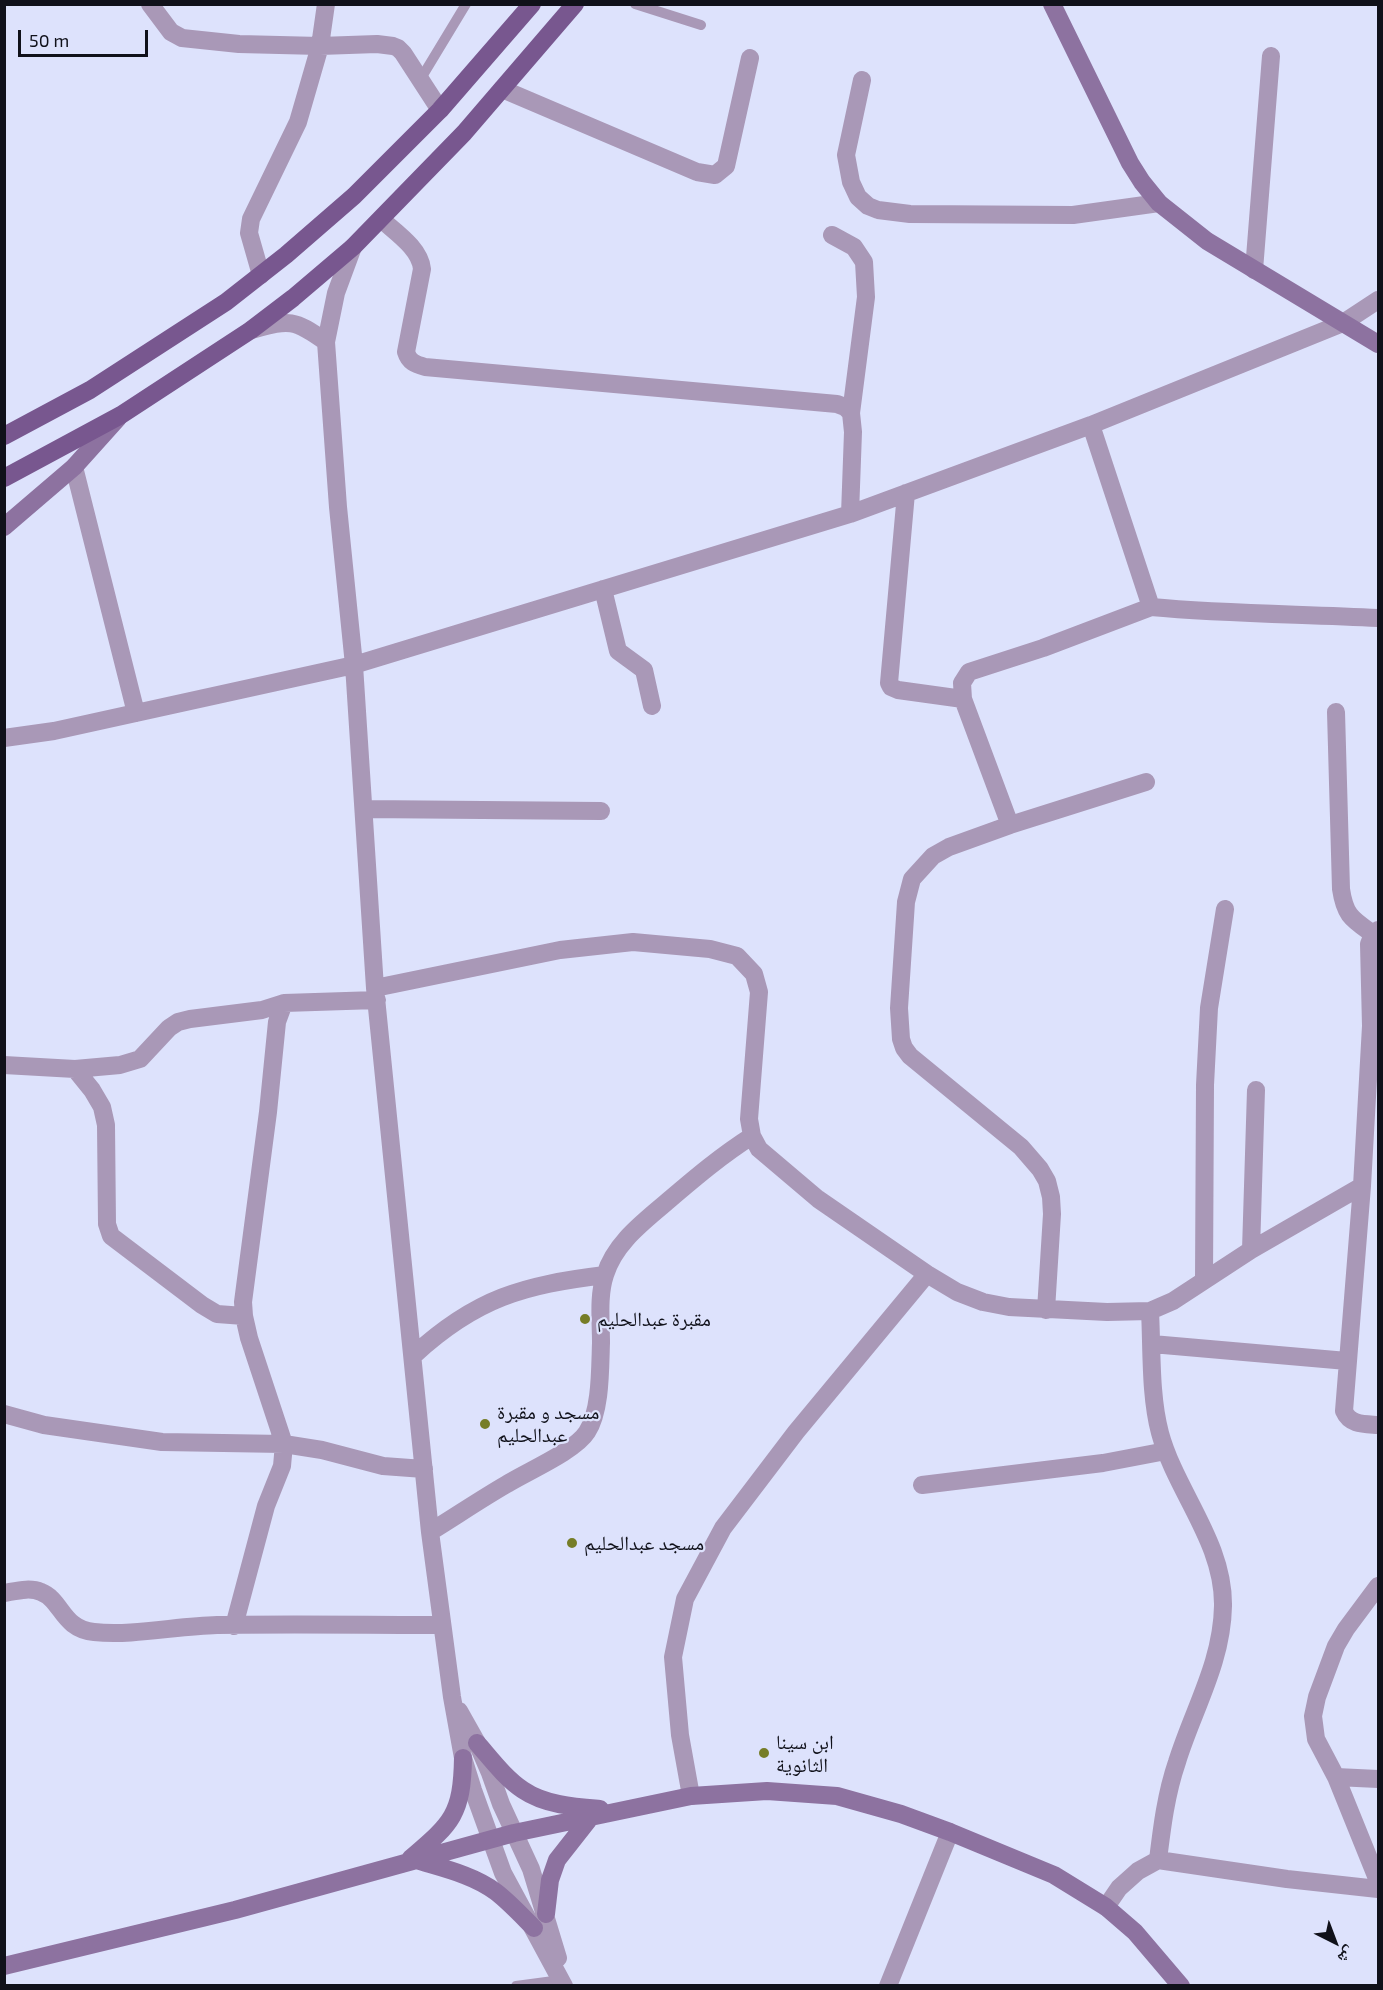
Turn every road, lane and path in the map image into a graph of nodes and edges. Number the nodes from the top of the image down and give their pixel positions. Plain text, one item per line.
1 (326, 4) edge
2 (466, 4) edge
3 (532, 4) edge
4 (574, 4) edge
5 (636, 4) edge
6 (1052, 4) edge
7 (157, 8) edge
8 (701, 25) dead end
9 (320, 46) junction
10 (1271, 56) dead end
11 (750, 58) dead end
12 (420, 80) junction
13 (862, 80) dead end
14 (502, 89) junction
15 (440, 110) junction
16 (1159, 203) junction
17 (381, 219) junction
18 (832, 235) dead end
19 (353, 247) junction
20 (1254, 270) junction
21 (261, 275) junction
22 (1378, 300) edge
23 (1343, 323) junction
24 (251, 330) junction
25 (326, 342) junction
26 (1378, 344) edge
27 (851, 413) junction
28 (121, 415) junction
29 (1090, 425) junction
30 (4, 436) edge
31 (74, 467) junction
32 (4, 478) edge
33 (906, 493) junction
34 (850, 514) junction
35 (4, 527) edge
36 (603, 589) junction
37 (1151, 608) junction
38 (1378, 618) edge
39 (354, 665) junction
40 (963, 699) junction
41 (652, 706) dead end
42 (1336, 712) dead end
43 (136, 713) junction
44 (5, 739) edge
45 (1146, 782) dead end
46 (364, 809) junction
47 (601, 811) dead end
48 (1010, 825) junction
49 (1225, 909) dead end
50 (1376, 932) edge
51 (376, 994) junction
52 (284, 1003) junction
53 (4, 1065) edge
54 (75, 1069) junction
55 (1256, 1090) dead end
56 (752, 1136) junction
57 (1362, 1186) junction
58 (1251, 1250) junction
59 (927, 1274) junction
60 (605, 1275) junction
61 (1204, 1280) junction
62 (1046, 1310) junction
63 (1150, 1311) junction
64 (244, 1316) junction
65 (1152, 1344) junction
66 (414, 1355) junction
67 (1347, 1361) junction
68 (4, 1414) edge
69 (1378, 1425) edge
70 (284, 1444) junction
71 (1166, 1451) junction
72 (424, 1469) junction
73 (922, 1485) dead end
74 (430, 1532) junction
75 (1378, 1586) edge
76 (4, 1593) edge
77 (442, 1625) junction
78 (234, 1626) junction
79 (452, 1698) junction
80 (477, 1743) junction
81 (463, 1758) junction
82 (1336, 1777) junction
83 (1378, 1779) edge
84 (691, 1796) junction
85 (620, 1811) junction
86 (590, 1818) junction
87 (950, 1832) junction
88 (514, 1833) junction
89 (490, 1839) junction
90 (1158, 1860) junction
91 (410, 1862) junction
92 (1378, 1881) edge
93 (1378, 1889) edge
94 (1106, 1907) junction
95 (546, 1914) junction
96 (534, 1928) junction
97 (4, 1966) edge
98 (563, 1984) edge
99 (516, 1986) edge
100 (888, 1986) edge
101 (1181, 1986) edge

1 - 9 street
2 - 12 lane
3 - 15 main road
4 - 14 main road
5 - 8 lane
6 - 16 street
7 - 9 street
9 - 12 street
9 - 21 street
10 - 20 street
11 - 14 street
12 - 15 street
13 - 16 street
14 - 17 main road
15 - 21 main road
16 - 20 street
17 - 19 main road
17 - 27 street
18 - 27 street
19 - 24 main road
19 - 25 street
20 - 23 street
21 - 30 main road
22 - 23 street
23 - 26 street
23 - 29 street
24 - 25 street
24 - 28 main road
25 - 39 street
27 - 34 street
28 - 31 street
28 - 32 main road
29 - 33 street
29 - 37 street
31 - 35 street
31 - 43 street
33 - 34 street
33 - 40 street
34 - 36 street
36 - 39 street
36 - 41 street
37 - 38 street
37 - 40 street
39 - 43 street
39 - 46 street
40 - 48 street
42 - 50 street
43 - 44 street
45 - 48 street
46 - 47 street
46 - 51 street
48 - 62 street
49 - 61 street
50 - 57 street
51 - 52 street
51 - 56 street
51 - 66 street
52 - 54 street
52 - 64 street
53 - 54 street
54 - 64 street
55 - 58 street
56 - 59 street
56 - 60 street
57 - 58 street
57 - 67 street
58 - 61 street
59 - 62 street
59 - 84 street
60 - 66 street
60 - 74 street
61 - 63 street
62 - 63 street
63 - 65 street
64 - 70 street
65 - 67 street
65 - 71 street
66 - 72 street
67 - 69 street
68 - 70 street
70 - 72 street
70 - 78 street
71 - 73 street
71 - 90 street
72 - 74 street
74 - 77 street
75 - 82 street
76 - 78 street
77 - 78 street
77 - 79 street
79 - 80 street
79 - 81 street
80 - 85 street
80 - 88 street
81 - 89 street
81 - 91 street
82 - 83 street
82 - 92 street
84 - 85 street
84 - 87 street
85 - 86 street
86 - 88 street
86 - 95 street
87 - 94 street
87 - 100 street
88 - 89 street
88 - 95 street
89 - 91 street
89 - 96 street
90 - 93 street
90 - 94 street
91 - 96 street
91 - 97 street
94 - 101 street
95 - 98 street
96 - 98 street
98 - 99 lane

